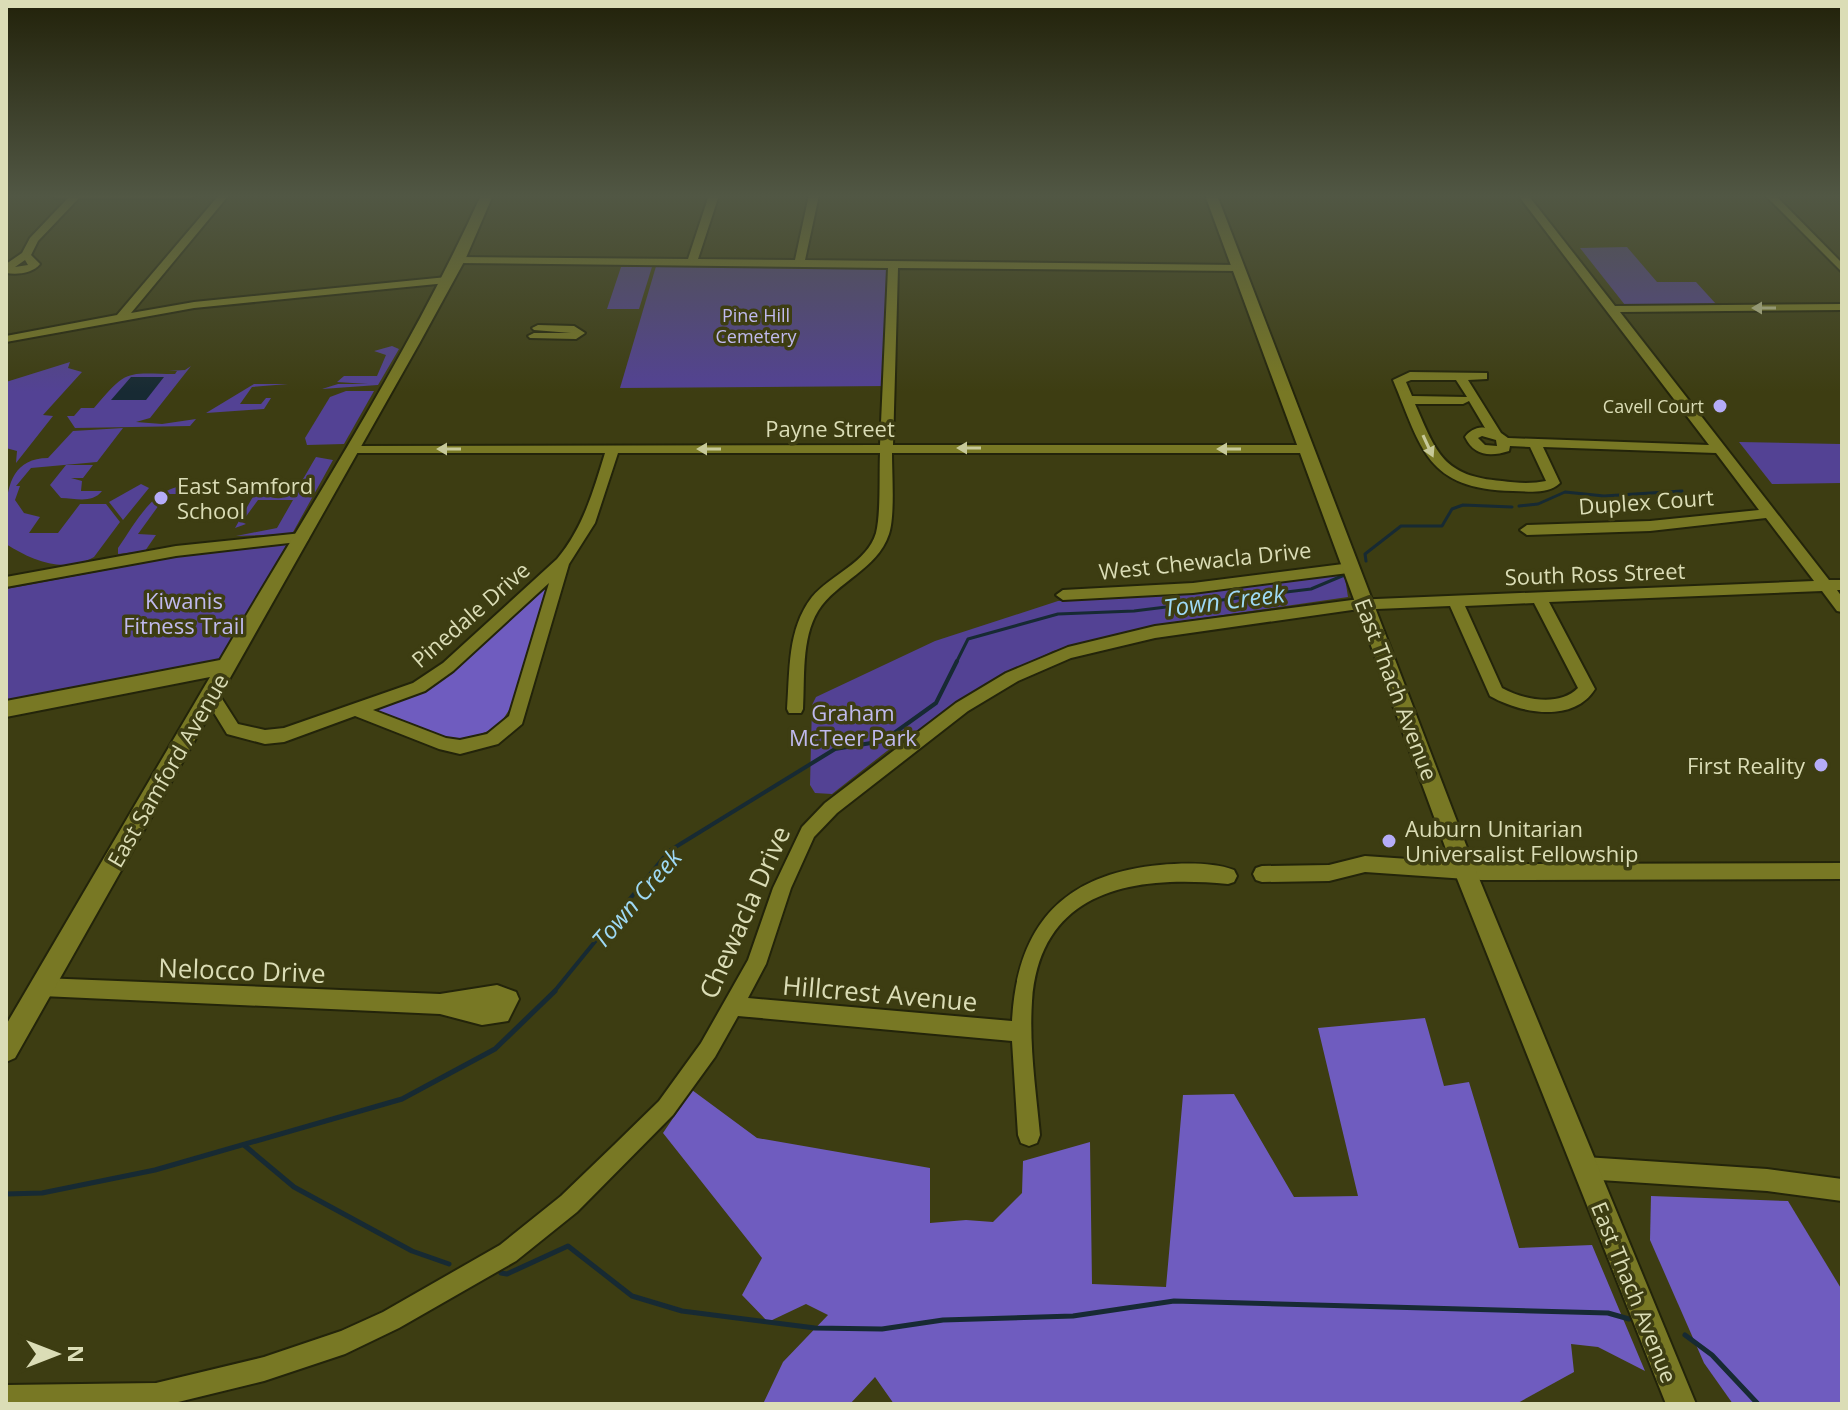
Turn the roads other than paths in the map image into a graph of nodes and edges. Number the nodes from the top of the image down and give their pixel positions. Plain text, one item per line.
1 (458, 260) edge
2 (169, 261) edge
3 (520, 261) edge
4 (800, 261) edge
5 (1236, 261) edge
6 (1573, 261) edge
7 (692, 263) joint
8 (799, 265) junction
9 (893, 267) junction
10 (1239, 268) junction
11 (447, 280) junction
12 (1842, 307) edge
13 (1610, 309) junction
14 (122, 317) junction
15 (6, 339) edge
16 (1460, 376) junction
17 (1483, 376) dead end
18 (1407, 400) junction
19 (1463, 400) dead end
20 (1535, 443) junction
21 (613, 448) junction
22 (885, 448) junction
23 (353, 449) junction
24 (1307, 449) junction
25 (1720, 449) junction
26 (1769, 513) junction
27 (1527, 530) dead end
28 (302, 538) junction
29 (562, 563) junction
30 (1351, 568) junction
31 (6, 582) edge
32 (1842, 585) edge
33 (1825, 586) junction
34 (1063, 595) dead end
35 (1539, 598) junction
36 (1455, 600) junction
37 (1366, 604) junction
38 (1842, 607) edge
39 (228, 666) junction
40 (211, 695) junction
41 (6, 709) edge
42 (795, 709) dead end
43 (358, 711) junction
44 (1465, 871) junction
45 (1842, 871) edge
46 (1262, 874) dead end
47 (1228, 876) dead end
48 (42, 987) junction
49 (440, 1004) dead end
50 (733, 1006) junction
51 (1022, 1032) junction
52 (6, 1049) edge
53 (1029, 1135) dead end
54 (1585, 1168) junction
55 (1842, 1190) edge
56 (6, 1397) edge
57 (154, 1399) edge
58 (1681, 1404) edge

1 - 11 street, East Samford Avenue
2 - 14 street
3 - 7 street
4 - 8 street
5 - 10 street, East Thach Avenue
6 - 13 street
7 - 8 street
8 - 9 street
9 - 10 street
9 - 22 street
10 - 24 street, East Thach Avenue
11 - 14 street
11 - 23 street, East Samford Avenue
12 -> 13 street
13 - 25 street
14 - 15 street
16 - 17 street
16 - 18 street
16 - 20 street
18 - 19 street
18 -> 20 street
20 - 25 street
22 -> 21 street, Payne Street
21 -> 23 street, Payne Street
21 - 29 street, Pinedale Drive
24 -> 22 street, Payne Street
22 - 42 street
23 - 28 street, East Samford Avenue
24 - 30 street, East Thach Avenue
25 - 26 street
26 - 27 street, Duplex Court
26 - 33 street
28 - 31 street
28 - 39 street, East Samford Avenue
29 - 43 street, Pinedale Drive
29 - 43 street, Pinedale Drive
30 - 34 street, West Chewacla Drive
30 - 37 street, East Thach Avenue
32 - 33 street, South Ross Street
33 - 35 street, South Ross Street
33 - 38 street
35 - 36 street, South Ross Street
35 - 36 street
36 - 37 street, South Ross Street
37 - 44 street, East Thach Avenue
37 - 50 street, Chewacla Drive
39 - 40 street, East Samford Avenue
39 - 41 street
40 - 43 street, Pinedale Drive
40 - 48 street, East Samford Avenue
44 - 45 street
44 - 46 street
44 - 54 street, East Thach Avenue
47 - 51 street
48 - 49 street, Nelocco Drive
48 - 52 street, East Samford Avenue
50 - 51 street, Hillcrest Avenue
50 - 57 street, Chewacla Drive
51 - 53 street
54 - 55 street
54 - 58 street, East Thach Avenue
56 - 57 street, Chewacla Drive

